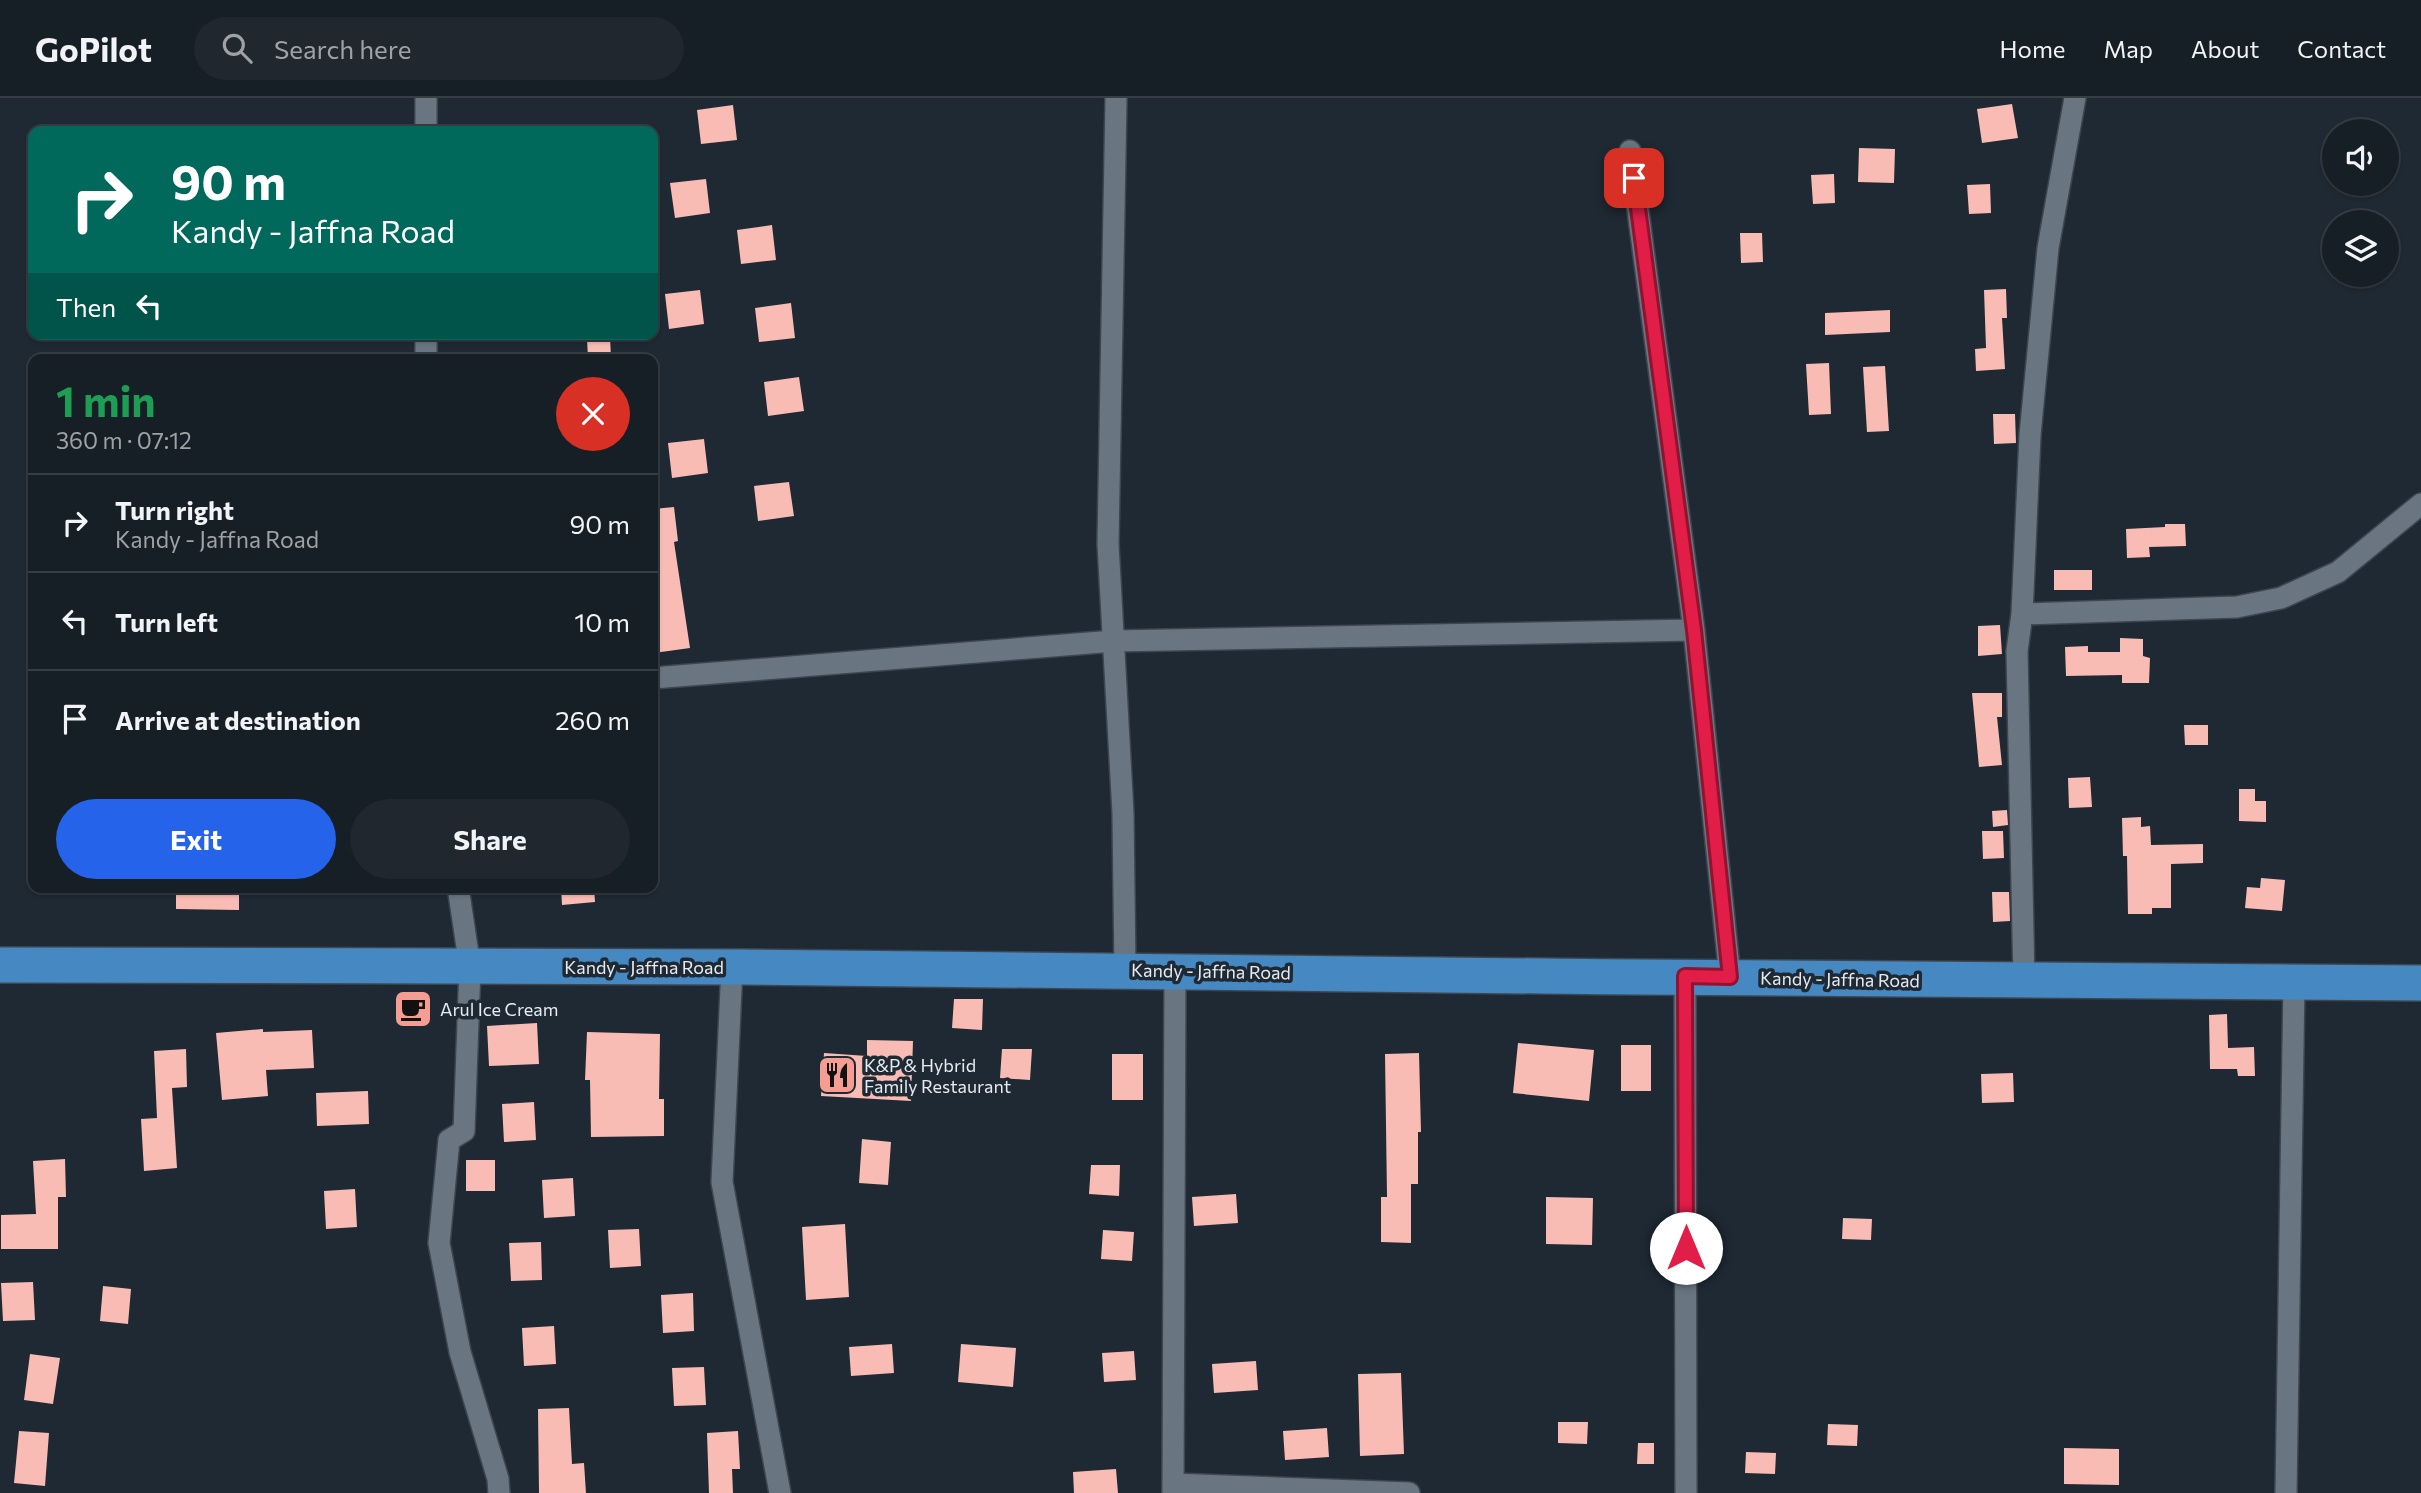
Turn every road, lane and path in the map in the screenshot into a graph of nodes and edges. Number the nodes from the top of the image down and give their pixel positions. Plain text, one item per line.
1 (426, 98) edge
2 (1116, 98) edge
3 (2075, 98) edge
4 (426, 126) edge
5 (1630, 151) dead end
6 (2421, 504) edge
7 (2022, 614) junction
8 (1694, 630) junction
9 (1114, 641) junction
10 (658, 678) edge
11 (459, 893) edge
12 (0, 965) edge
13 (471, 967) junction
14 (732, 967) junction
15 (1125, 971) junction
16 (1175, 971) junction
17 (1685, 976) junction
18 (1730, 977) junction
19 (2024, 981) junction
20 (2294, 982) junction
21 (2421, 983) edge
22 (1173, 1488) edge
23 (499, 1493) edge
24 (780, 1493) edge
25 (1409, 1493) edge
26 (1686, 1493) edge
27 (2286, 1493) edge

1 - 4 street
2 - 9 street
3 - 7 street
5 - 8 street
6 - 7 street
7 - 19 street
8 - 9 street
8 - 18 street
9 - 10 street
9 - 15 street
11 - 13 street
12 - 13 highway, Kandy - Jaffna Road
13 - 14 highway, Kandy - Jaffna Road
13 - 23 street
14 - 15 highway, Kandy - Jaffna Road
14 - 24 street
15 - 16 highway, Kandy - Jaffna Road
16 - 17 highway, Kandy - Jaffna Road
16 - 22 street
17 - 18 highway, Kandy - Jaffna Road
17 - 26 street
18 - 19 highway, Kandy - Jaffna Road
19 - 20 highway, Kandy - Jaffna Road
20 - 21 highway, Kandy - Jaffna Road
20 - 27 street
22 - 25 street

